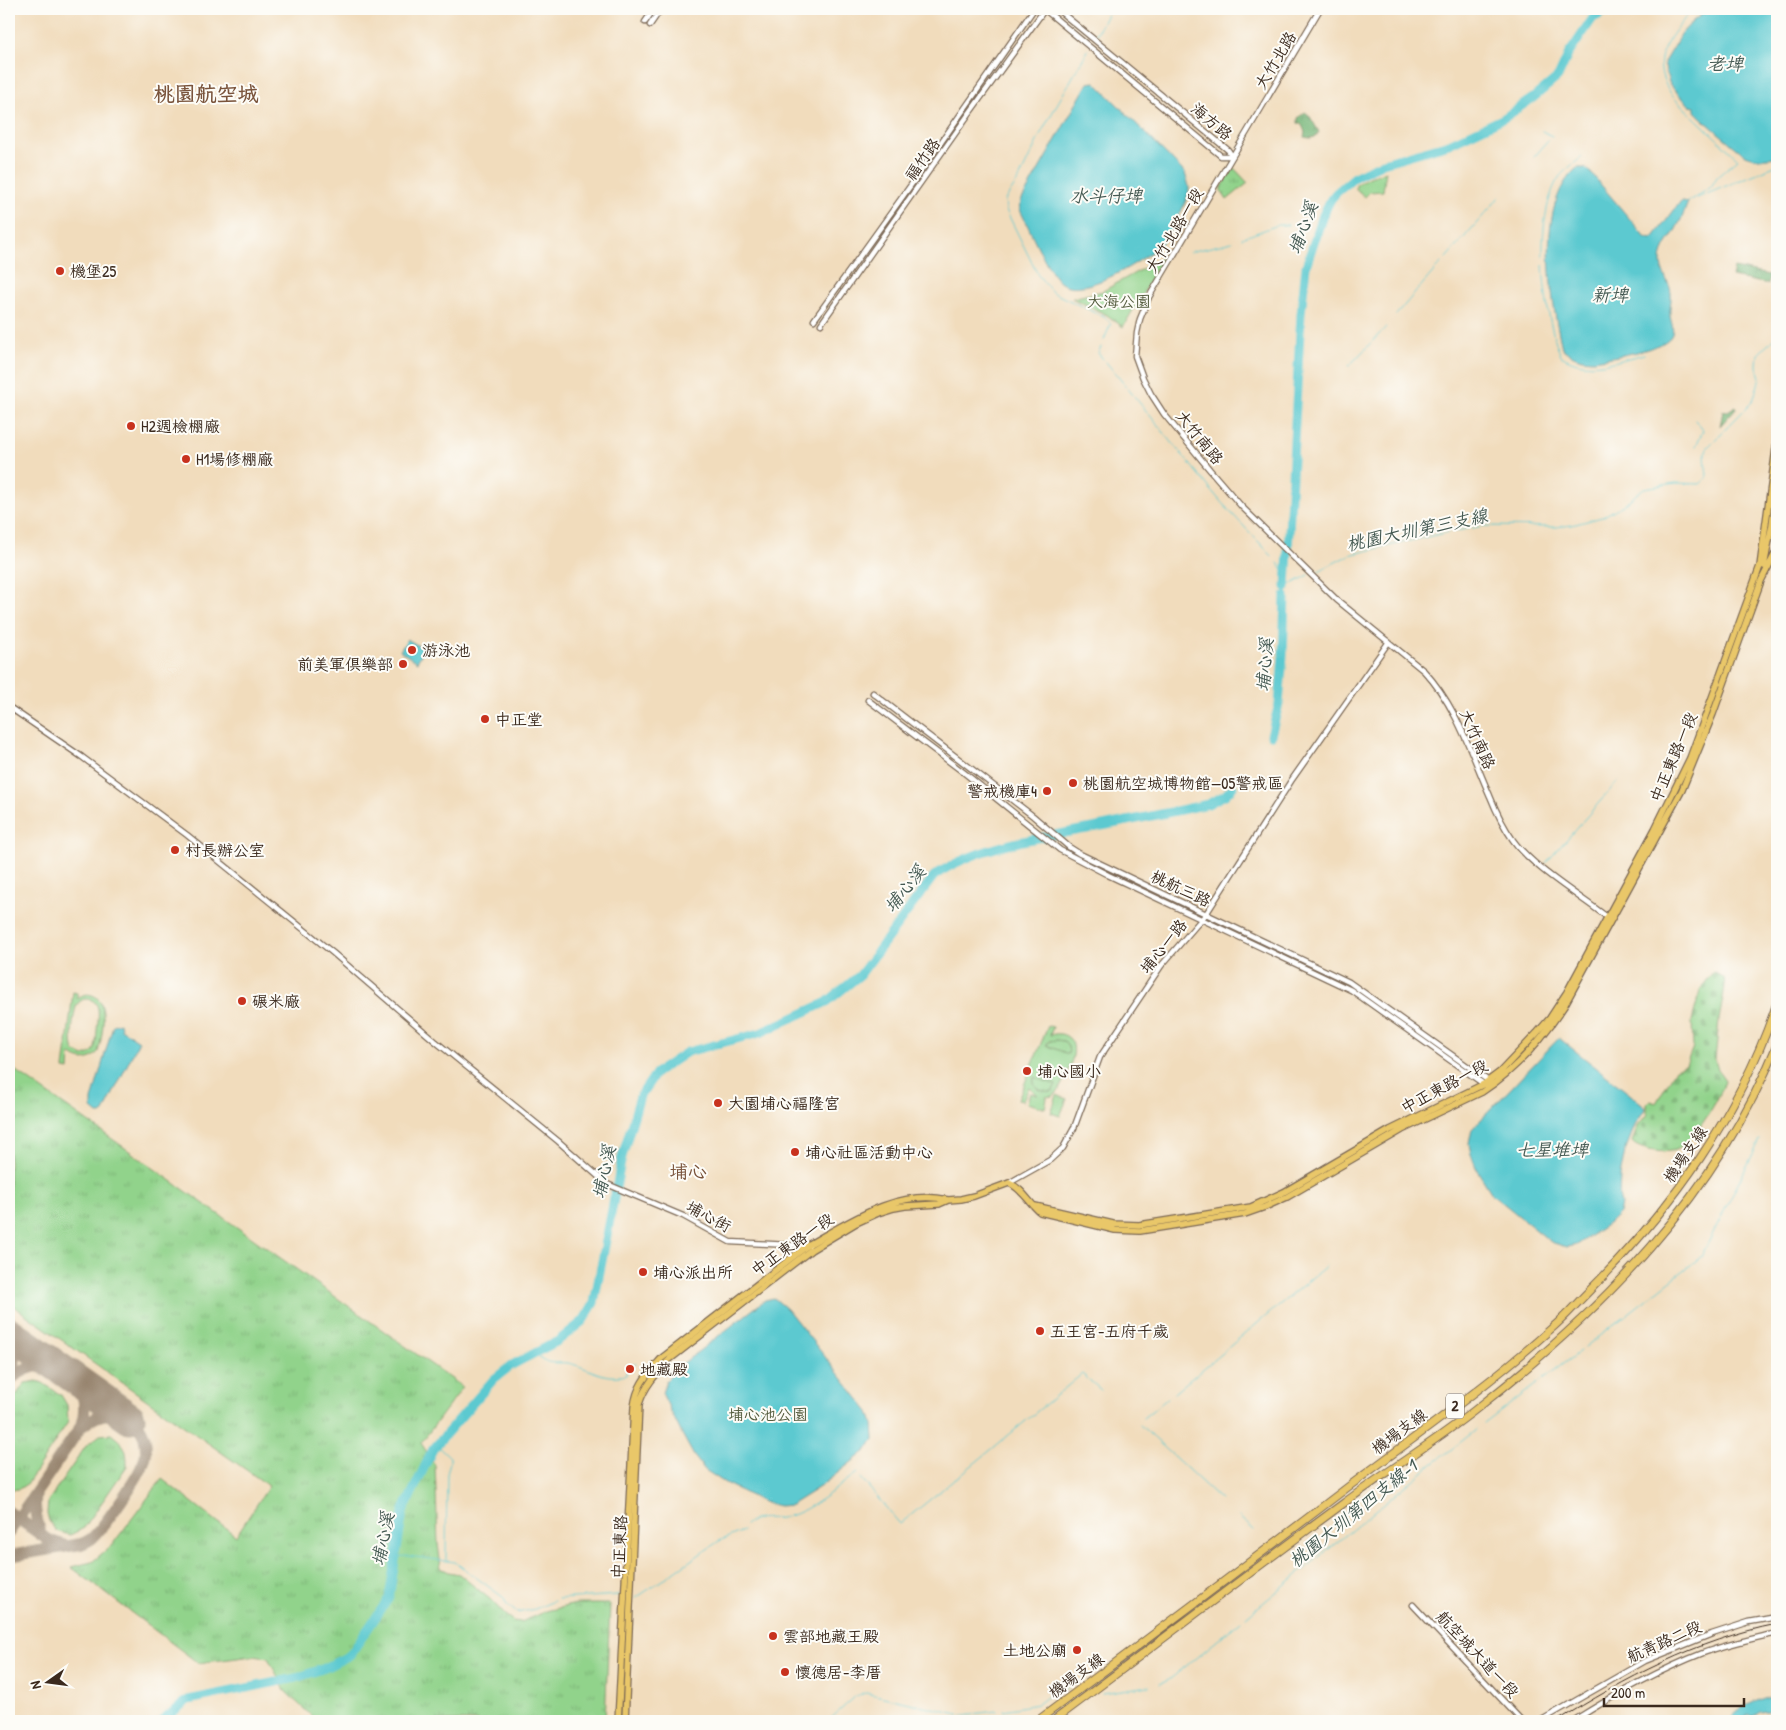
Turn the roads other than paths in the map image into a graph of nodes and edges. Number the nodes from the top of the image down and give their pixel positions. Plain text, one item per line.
1 (654, 9) edge
2 (661, 9) edge
3 (1034, 9) edge
4 (1044, 9) edge
5 (1058, 9) edge
6 (1320, 9) edge
7 (645, 22) dead end
8 (650, 25) dead end
9 (1251, 124) joint
10 (1232, 156) junction
11 (814, 320) dead end
12 (821, 324) dead end
13 (1136, 356) joint
14 (1777, 441) edge
15 (1777, 487) edge
16 (1767, 518) junction
17 (1775, 527) edge
18 (1776, 553) edge
19 (1766, 561) junction
20 (1760, 566) junction
21 (1753, 602) junction
22 (1388, 642) junction
23 (873, 693) dead end
24 (868, 700) dead end
25 (9, 707) edge
26 (1206, 914) junction
27 (1607, 917) junction
28 (1201, 919) junction
29 (1777, 1003) edge
30 (1777, 1045) edge
31 (1489, 1084) junction
32 (1009, 1183) junction
33 (1032, 1205) junction
34 (810, 1248) junction
35 (652, 1377) joint
36 (636, 1392) joint
37 (1413, 1605) dead end
38 (1777, 1617) edge
39 (1777, 1633) edge
40 (618, 1721) edge
41 (625, 1721) edge
42 (1037, 1721) edge
43 (1053, 1721) edge
44 (1522, 1721) edge
45 (1541, 1721) edge
46 (1573, 1721) edge

1 - 7 street
2 - 8 street
3 - 11 street, 福竹路
4 - 10 street, 海方路
4 - 12 street, 福竹路
5 - 10 street, 海方路
6 - 9 street, 大竹北路
9 - 10 street, 大竹北路一段
10 - 13 street, 大竹北路一段
13 - 22 street, 大竹南路
14 - 16 main road, 中正東路一段
15 - 17 main road, 中正東路一段
16 - 17 main road
16 - 20 main road, 中正東路一段
17 - 19 main road, 中正東路一段
18 - 19 main road, 中正東路一段
18 - 21 main road, 中正東路一段
19 - 20 main road, 中正東路一段
19 - 21 main road, 中正東路一段
20 - 27 main road, 中正東路一段
21 - 31 main road, 中正東路一段
22 - 26 street, 埔心一路
22 - 27 street, 大竹南路
23 - 26 street, 桃航三路
24 - 28 street, 桃航三路
25 - 34 street, 埔心街
26 - 28 street, 埔心一路
26 - 31 street, 桃航三路
27 - 31 main road, 中正東路一段
28 - 31 street, 桃航三路
28 - 32 street, 埔心一路
29 - 42 highway, 機場支線 / 2
30 - 43 highway, 機場支線 / 2
31 - 33 main road, 中正東路一段
31 - 33 main road, 中正東路一段
32 - 33 main road
32 - 34 main road, 中正東路一段
34 - 35 main road, 中正東路一段
34 - 36 main road, 中正東路一段
35 - 41 main road, 中正東路
36 - 40 main road, 中正東路
37 - 44 street, 航空城大道一段
38 - 45 street, 航青路二段
39 - 46 street, 航青路二段

